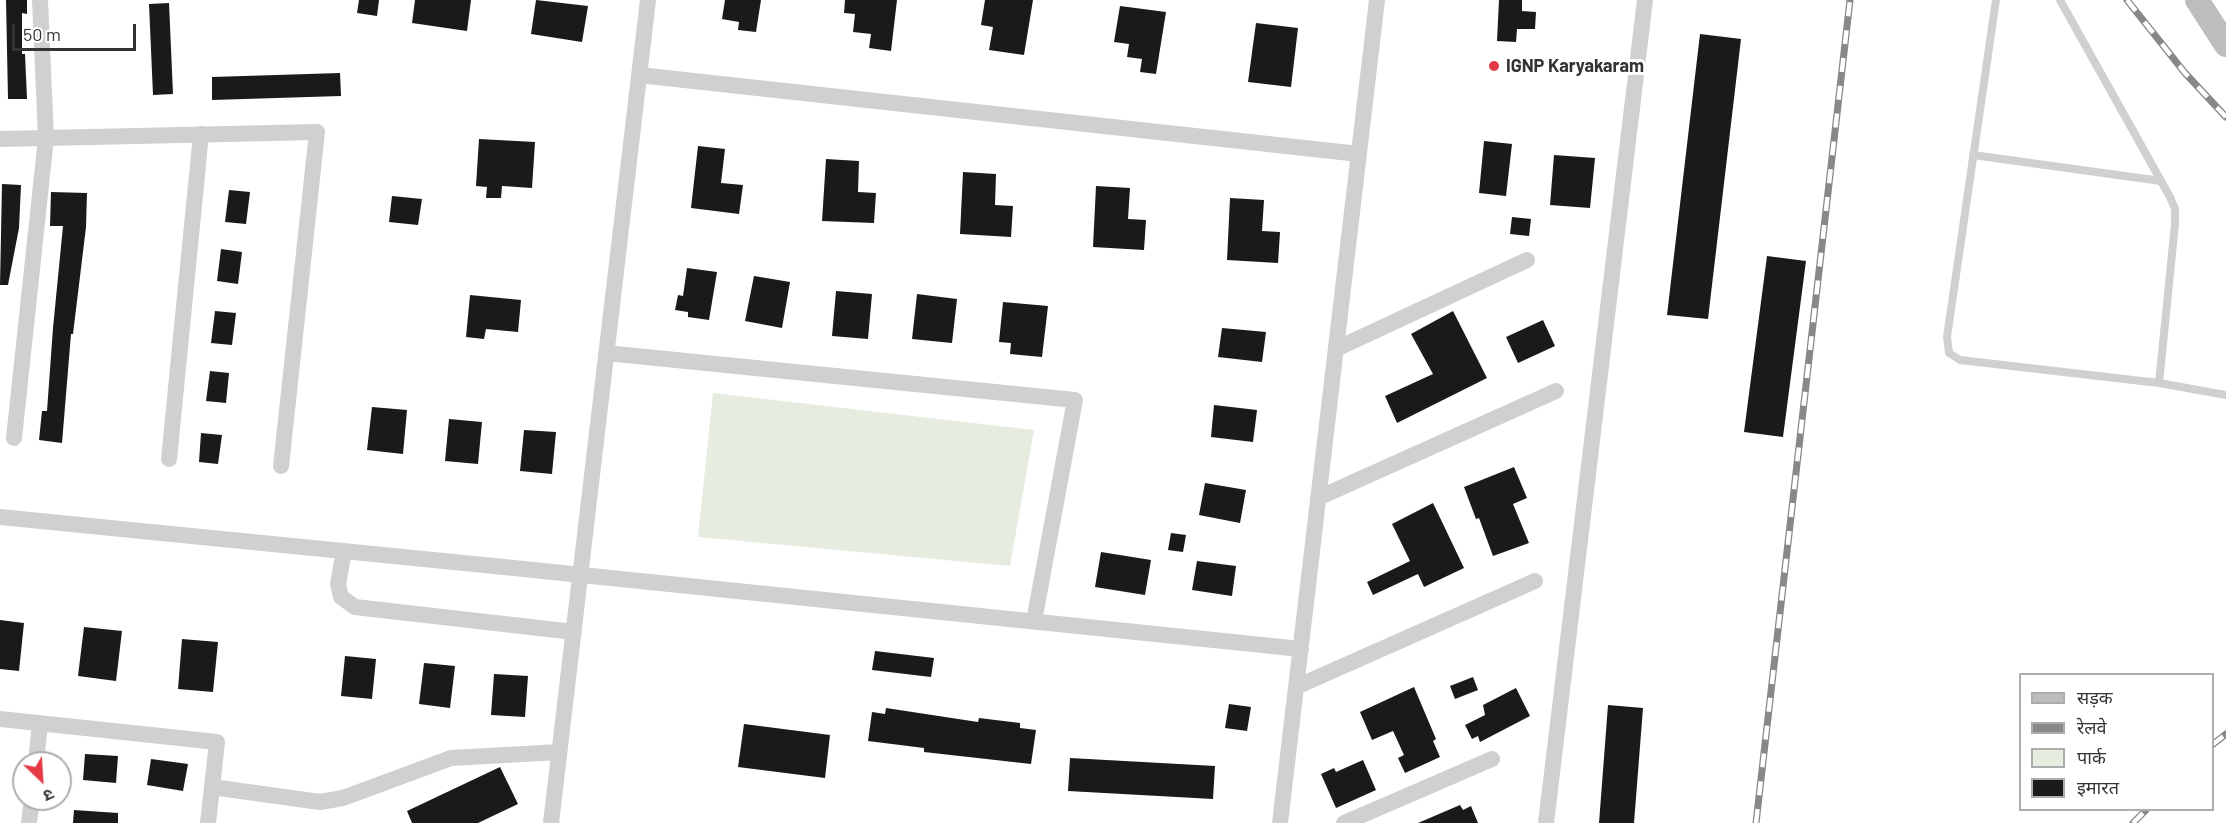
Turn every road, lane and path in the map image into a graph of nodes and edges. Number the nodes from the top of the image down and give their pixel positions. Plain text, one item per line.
1 (40, 0) edge
2 (648, 0) edge
3 (1377, 0) edge
4 (1645, 0) edge
5 (1996, 0) edge
6 (2060, 0) edge
7 (2198, 0) edge
8 (2226, 45) edge
9 (639, 75) junction
10 (201, 134) junction
11 (46, 138) junction
12 (0, 139) edge
13 (1359, 154) junction
14 (1973, 155) junction
15 (2161, 181) junction
16 (1527, 260) dead end
17 (1336, 350) junction
18 (606, 353) junction
19 (2159, 382) junction
20 (1556, 391) dead end
21 (2226, 395) edge
22 (14, 438) dead end
23 (169, 459) dead end
24 (281, 466) dead end
25 (1318, 498) junction
26 (0, 517) edge
27 (344, 551) junction
28 (580, 574) junction
29 (1535, 581) dead end
30 (1034, 621) junction
31 (574, 632) junction
32 (1301, 649) junction
33 (1296, 687) junction
34 (0, 719) edge
35 (40, 723) junction
36 (37, 751) edge
37 (559, 752) junction
38 (1492, 759) dead end
39 (212, 787) junction
40 (208, 823) edge
41 (551, 823) edge
42 (1280, 823) edge
43 (1344, 823) edge
44 (1546, 823) edge

1 - 11 street
2 - 9 street
3 - 13 street
4 - 44 street
5 - 14 lane
6 - 15 lane
7 - 8 street
9 - 13 street
9 - 18 street
10 - 11 street
10 - 23 street
10 - 24 street
11 - 12 street
11 - 22 street
13 - 17 street
14 - 15 lane
14 - 19 lane
15 - 19 lane
16 - 17 street
17 - 25 street
18 - 28 street
18 - 30 street
19 - 21 lane
20 - 25 street
25 - 32 street
26 - 27 street
27 - 28 street
27 - 31 street
28 - 30 street
28 - 31 street
29 - 33 street
30 - 32 street
31 - 37 street
32 - 33 street
33 - 42 street
34 - 35 street
35 - 36 street
35 - 39 street
37 - 39 street
37 - 41 street
38 - 43 street
39 - 40 street

